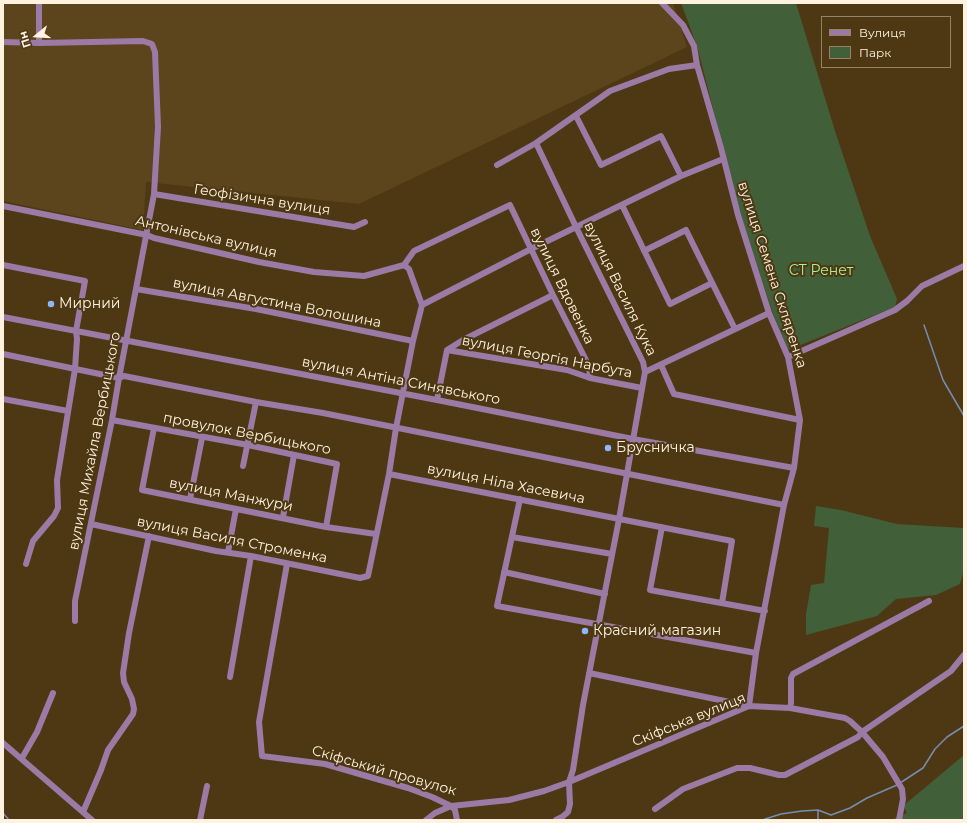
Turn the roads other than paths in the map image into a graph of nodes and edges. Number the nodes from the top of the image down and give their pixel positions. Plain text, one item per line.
1 (38, 3) edge
2 (662, 3) edge
3 (3, 42) edge
4 (38, 43) junction
5 (698, 65) junction
6 (576, 116) junction
7 (536, 143) junction
8 (723, 159) junction
9 (497, 165) dead end
10 (681, 176) junction
11 (154, 194) junction
12 (3, 206) edge
13 (622, 206) junction
14 (365, 222) dead end
15 (576, 227) junction
16 (147, 235) junction
17 (531, 249) junction
18 (644, 251) junction
19 (3, 265) edge
20 (404, 265) junction
21 (964, 266) edge
22 (712, 283) junction
23 (136, 289) junction
24 (553, 295) junction
25 (422, 305) junction
26 (769, 313) junction
27 (3, 317) edge
28 (735, 329) junction
29 (76, 331) junction
30 (127, 340) junction
31 (413, 341) junction
32 (448, 350) junction
33 (3, 354) edge
34 (788, 358) junction
35 (660, 365) junction
36 (75, 369) junction
37 (645, 372) junction
38 (119, 378) junction
39 (590, 378) junction
40 (642, 388) junction
41 (404, 394) junction
42 (3, 399) edge
43 (437, 400) junction
44 (256, 402) junction
45 (68, 411) junction
46 (112, 420) junction
47 (800, 420) junction
48 (154, 428) junction
49 (396, 428) junction
50 (202, 438) junction
51 (633, 439) junction
52 (248, 445) junction
53 (294, 455) junction
54 (243, 466) dead end
55 (794, 468) junction
56 (389, 474) junction
57 (628, 474) junction
58 (190, 499) junction
59 (520, 499) junction
60 (784, 505) junction
61 (236, 509) junction
62 (282, 517) junction
63 (619, 519) junction
64 (92, 524) junction
65 (326, 527) junction
66 (662, 527) junction
67 (376, 534) junction
68 (150, 536) junction
69 (512, 537) junction
70 (228, 552) junction
71 (612, 554) junction
72 (251, 556) junction
73 (26, 564) dead end
74 (287, 564) junction
75 (504, 572) junction
76 (605, 594) junction
77 (929, 601) dead end
78 (722, 603) junction
79 (765, 611) junction
80 (75, 621) dead end
81 (598, 624) junction
82 (756, 653) junction
83 (964, 655) edge
84 (590, 673) junction
85 (230, 677) dead end
86 (53, 693) dead end
87 (749, 706) junction
88 (790, 708) junction
89 (862, 732) junction
90 (3, 744) edge
91 (22, 758) junction
92 (568, 782) junction
93 (207, 786) dead end
94 (450, 806) junction
95 (655, 809) dead end
96 (83, 812) junction
97 (92, 820) edge
98 (200, 820) edge
99 (426, 820) edge
100 (457, 820) edge
101 (556, 820) edge
102 (900, 820) edge

1 - 4 street
2 - 5 street, вулиця Семена Скляренка
3 - 4 street
4 - 11 street, вулиця Михайла Вербицького
5 - 6 street
5 - 8 street, вулиця Семена Скляренка
6 - 7 street
6 - 10 street
7 - 9 street
7 - 15 street, вулиця Василя Кука
8 - 10 street
8 - 26 street, вулиця Семена Скляренка
10 - 13 street
11 - 14 street, Геофізична вулиця
11 - 16 street, вулиця Михайла Вербицького
12 - 16 street, Антонівська вулиця
13 - 15 street
13 - 18 street
15 - 17 street
15 - 37 street, вулиця Василя Кука
16 - 20 street, Антонівська вулиця
16 - 23 street, вулиця Михайла Вербицького
17 - 20 street, вулиця Вдовенка
17 - 24 street, вулиця Вдовенка
17 - 25 street
18 - 22 street
18 - 22 street
19 - 29 street
20 - 25 street
21 - 34 street
22 - 28 street
23 - 30 street, вулиця Михайла Вербицького
23 - 31 street, вулиця Августина Волошина
24 - 32 street
24 - 39 street, вулиця Вдовенка
25 - 31 street
26 - 28 street
26 - 34 street, вулиця Семена Скляренка
27 - 29 street, вулиця Антіна Синявського
28 - 35 street
29 - 30 street, вулиця Антіна Синявського
29 - 36 street
30 - 38 street, вулиця Михайла Вербицького
30 - 41 street, вулиця Антіна Синявського
31 - 41 street
32 - 39 street, вулиця Георгія Нарбута
32 - 43 street
33 - 36 street
34 - 47 street, вулиця Семена Скляренка
35 - 37 street
35 - 47 street
36 - 38 street
36 - 45 street
37 - 40 street, вулиця Василя Кука
38 - 44 street
38 - 46 street, вулиця Михайла Вербицького
39 - 40 street, вулиця Георгія Нарбута
40 - 51 street, вулиця Василя Кука
41 - 43 street, вулиця Антіна Синявського
41 - 49 street
42 - 45 street
43 - 51 street, вулиця Антіна Синявського
44 - 49 street
44 - 52 street
45 - 73 street
46 - 48 street, провулок Вербицького
46 - 64 street, вулиця Михайла Вербицького
47 - 55 street, вулиця Семена Скляренка
48 - 50 street, провулок Вербицького
48 - 58 street, вулиця Манжури
49 - 56 street
49 - 57 street
50 - 52 street, провулок Вербицького
50 - 58 street
51 - 55 street, вулиця Антіна Синявського
51 - 57 street, вулиця Василя Кука
52 - 53 street, провулок Вербицького
52 - 54 street
53 - 62 street
53 - 65 street, провулок Вербицького
55 - 60 street, вулиця Семена Скляренка
56 - 59 street, вулиця Ніла Хасевича
56 - 67 street
57 - 60 street
57 - 63 street, вулиця Василя Кука
58 - 61 street, вулиця Манжури
59 - 63 street, вулиця Ніла Хасевича
59 - 69 street
60 - 79 street, вулиця Семена Скляренка
61 - 62 street, вулиця Манжури
61 - 70 street
62 - 65 street, вулиця Манжури
63 - 66 street, вулиця Ніла Хасевича
63 - 71 street, вулиця Василя Кука
64 - 68 street, вулиця Василя Строменка
64 - 80 street, вулиця Михайла Вербицького
65 - 67 street, вулиця Манжури
66 - 78 street, вулиця Ніла Хасевича
66 - 78 street
67 - 74 street, вулиця Василя Строменка
68 - 70 street, вулиця Василя Строменка
68 - 96 street
69 - 71 street
69 - 75 street
70 - 72 street, вулиця Василя Строменка
71 - 76 street, вулиця Василя Кука
72 - 74 street, вулиця Василя Строменка
72 - 85 street
74 - 94 street, Скіфський провулок
75 - 76 street
75 - 81 street
76 - 81 street, вулиця Василя Кука
77 - 88 street
78 - 79 street
79 - 82 street, вулиця Семена Скляренка
81 - 82 street
81 - 84 street, вулиця Василя Кука
82 - 87 street, вулиця Семена Скляренка
83 - 89 street
84 - 87 street
84 - 92 street, вулиця Василя Кука
86 - 91 street
87 - 88 street, Скіфська вулиця
87 - 92 street, Скіфська вулиця
88 - 89 street, Скіфська вулиця
89 - 95 street
89 - 102 street, Скіфська вулиця
90 - 91 street
91 - 96 street
92 - 94 street, Скіфський провулок
92 - 101 street
93 - 98 street
94 - 99 street
94 - 100 street
96 - 97 street

